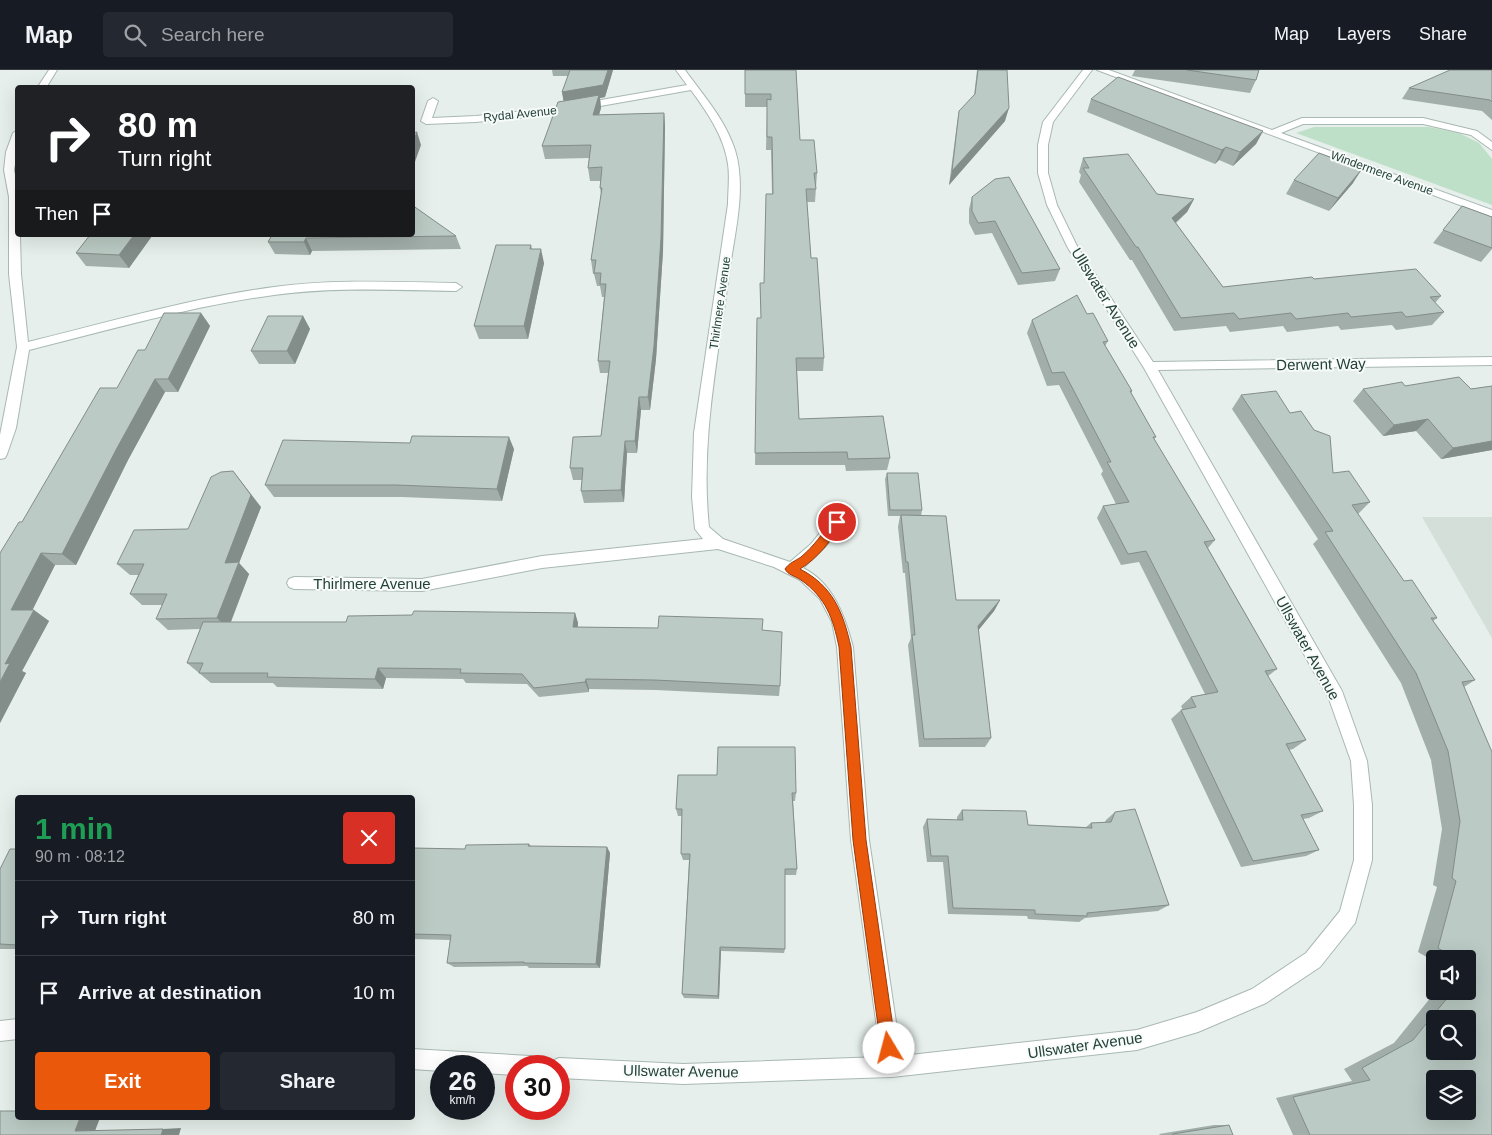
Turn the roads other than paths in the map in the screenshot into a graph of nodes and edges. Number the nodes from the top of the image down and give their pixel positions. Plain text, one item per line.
1 (53, 70) edge
2 (680, 70) edge
3 (1088, 70) edge
4 (1100, 70) edge
5 (44, 85) edge
6 (692, 87) junction
7 (432, 101) dead end
8 (1272, 133) junction
9 (15, 141) edge
10 (1492, 147) edge
11 (1492, 214) edge
12 (15, 274) junction
13 (0, 278) edge
14 (456, 287) dead end
15 (23, 347) junction
16 (1492, 361) edge
17 (1149, 366) junction
18 (0, 454) edge
19 (837, 522) dead end
20 (718, 543) junction
21 (790, 569) junction
22 (294, 583) dead end
23 (15, 1029) edge
24 (0, 1031) edge
25 (415, 1059) edge
26 (505, 1065) edge
27 (892, 1067) junction
28 (570, 1069) edge

1 - 5 street
2 - 6 street, Thirlmere Avenue
3 - 17 street, Ullswater Avenue
4 - 8 street, Windermere Avenue
6 - 7 street, Rydal Avenue
6 - 20 street, Thirlmere Avenue
8 - 10 street
8 - 11 street, Windermere Avenue
9 - 12 street
12 - 13 street
12 - 15 street
14 - 15 street
15 - 18 street
16 - 17 street, Derwent Way
17 - 27 street, Ullswater Avenue
19 - 21 street
20 - 21 street, Thirlmere Avenue
20 - 22 street, Thirlmere Avenue
21 - 27 street, Thirlmere Avenue
23 - 24 street
25 - 26 street
27 - 28 street, Ullswater Avenue

